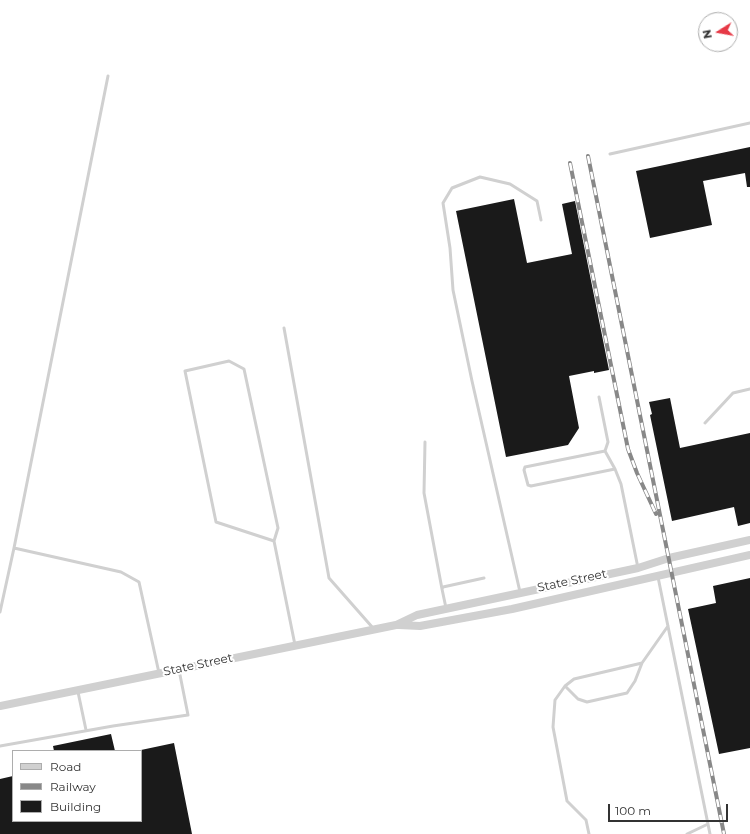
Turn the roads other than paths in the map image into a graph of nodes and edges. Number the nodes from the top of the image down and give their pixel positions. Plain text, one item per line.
1 (108, 76) dead end
2 (750, 123) edge
3 (610, 154) dead end
4 (541, 220) dead end
5 (284, 328) dead end
6 (750, 389) edge
7 (598, 397) dead end
8 (705, 423) dead end
9 (425, 442) dead end
10 (606, 451) junction
11 (615, 469) junction
12 (750, 540) edge
13 (274, 541) junction
14 (14, 548) junction
15 (750, 555) edge
16 (638, 568) junction
17 (658, 575) junction
18 (484, 578) dead end
19 (442, 589) junction
20 (520, 592) junction
21 (446, 608) junction
22 (0, 612) edge
23 (396, 625) junction
24 (668, 626) junction
25 (374, 629) junction
26 (295, 645) junction
27 (642, 663) junction
28 (179, 669) junction
29 (159, 673) junction
30 (566, 686) junction
31 (77, 690) junction
32 (0, 706) edge
33 (86, 730) junction
34 (0, 746) edge
35 (708, 824) junction
36 (589, 834) edge
37 (687, 834) edge
38 (710, 834) edge

1 - 14 lane
2 - 3 lane
4 - 20 lane
5 - 25 lane
6 - 8 lane
7 - 10 lane
9 - 19 lane
10 - 11 lane
10 - 11 lane
11 - 16 lane
12 - 16 street, State Street
13 - 13 lane
13 - 26 lane
14 - 22 lane
14 - 29 lane
15 - 17 street, State Street
16 - 20 street, State Street
17 - 23 street, State Street
17 - 24 lane
18 - 19 lane
19 - 21 lane
20 - 21 street, State Street
21 - 23 street, State Street
23 - 25 street, State Street
24 - 27 lane
24 - 35 lane
25 - 26 street, State Street
26 - 28 street, State Street
27 - 30 lane
27 - 30 lane
28 - 29 street, State Street
28 - 33 lane
29 - 31 street, State Street
30 - 36 lane
31 - 32 street, State Street
31 - 33 lane
33 - 34 lane
35 - 37 lane
35 - 38 lane

